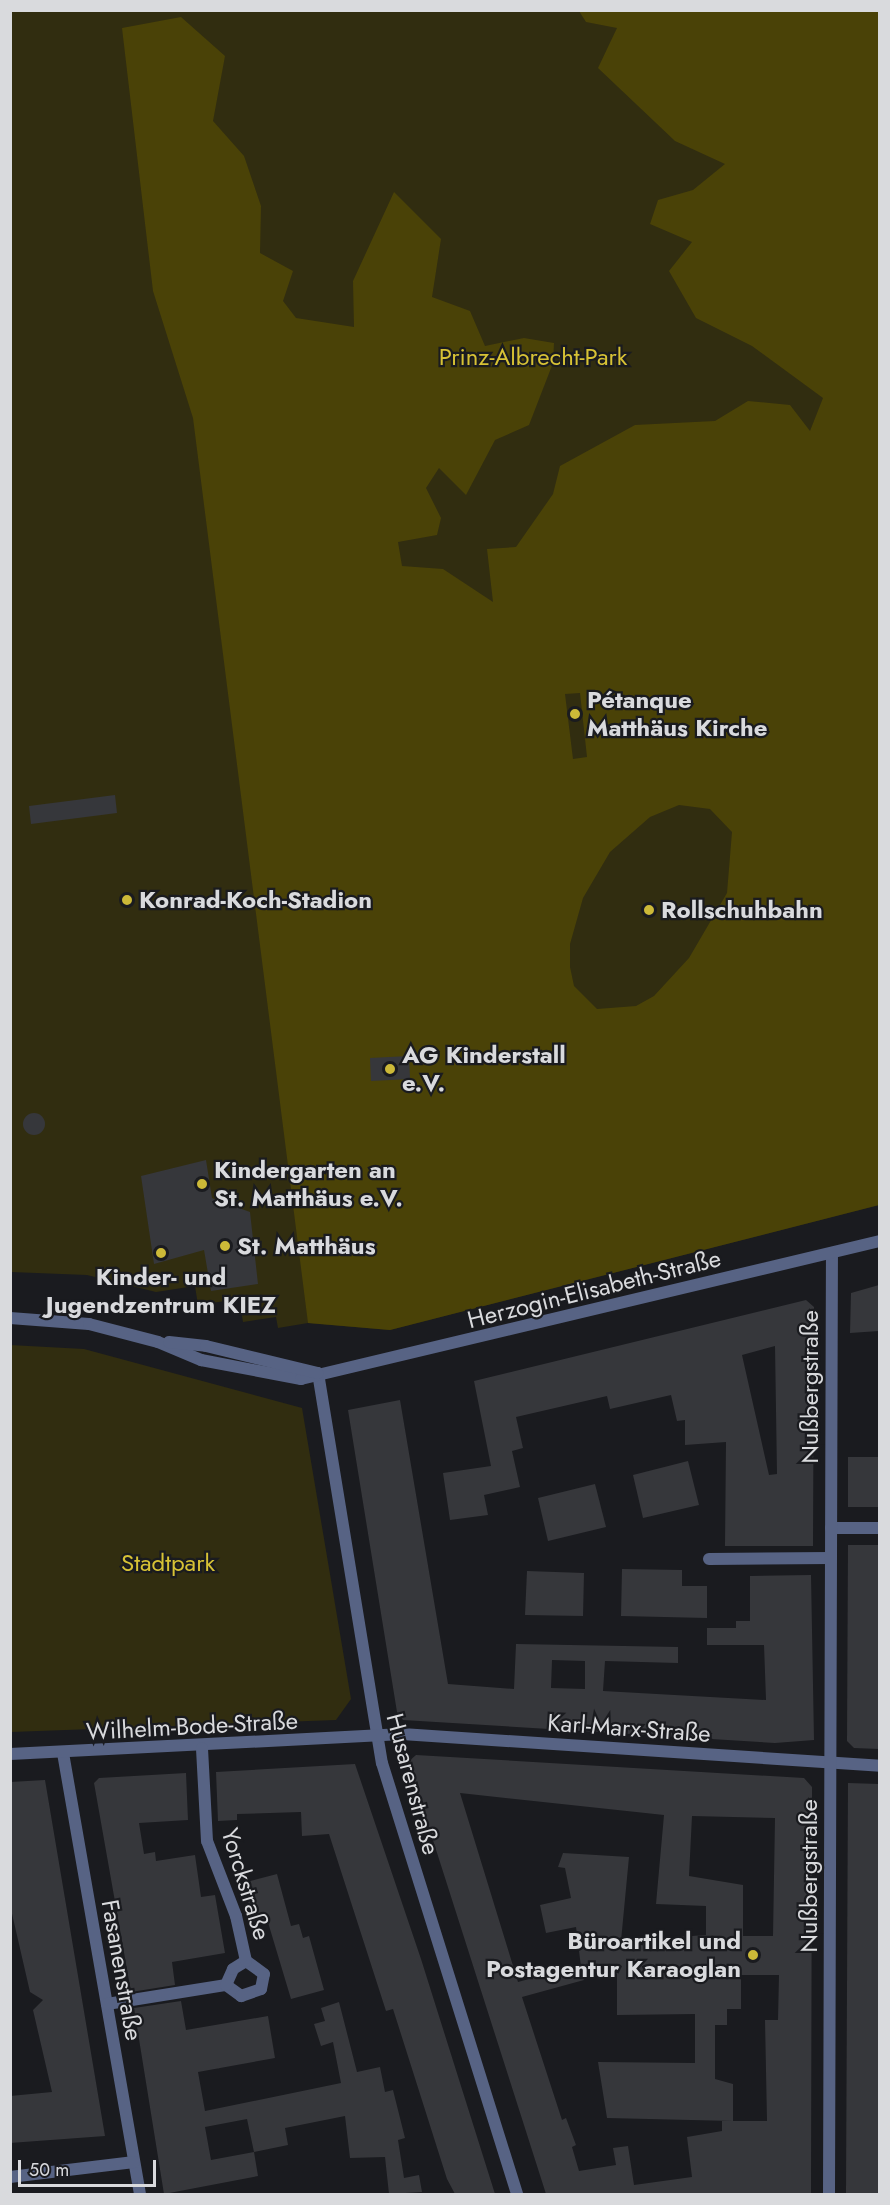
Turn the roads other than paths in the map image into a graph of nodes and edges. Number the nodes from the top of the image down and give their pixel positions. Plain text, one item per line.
1 (879, 1241) edge
2 (832, 1253) junction
3 (10, 1318) edge
4 (158, 1342) junction
5 (318, 1373) junction
6 (831, 1528) junction
7 (879, 1528) edge
8 (831, 1558) junction
9 (709, 1559) dead end
10 (376, 1737) junction
11 (202, 1748) junction
12 (63, 1753) junction
13 (10, 1754) edge
14 (830, 1763) junction
15 (879, 1766) edge
16 (246, 1961) junction
17 (226, 1985) junction
18 (107, 2004) junction
19 (134, 2162) junction
20 (10, 2177) edge
21 (140, 2194) edge
22 (517, 2194) edge
23 (829, 2194) edge

1 - 2 street, Herzogin-Elisabeth-Straße
2 - 5 street, Herzogin-Elisabeth-Straße
2 - 6 street, Nußbergstraße
3 - 4 street, Herzogin-Elisabeth-Straße
4 - 5 street, Herzogin-Elisabeth-Straße
4 - 5 street, Herzogin-Elisabeth-Straße
5 - 10 street, Husarenstraße
6 - 7 street
6 - 8 street, Nußbergstraße
8 - 9 street
8 - 14 street, Nußbergstraße
10 - 11 street, Wilhelm-Bode-Straße
10 - 14 street, Karl-Marx-Straße
10 - 22 street, Husarenstraße
11 - 12 street, Wilhelm-Bode-Straße
11 - 16 street, Yorckstraße
12 - 13 street, Wilhelm-Bode-Straße
12 - 18 street, Fasanenstraße
14 - 15 street, Karl-Marx-Straße
14 - 23 street, Nußbergstraße
16 - 17 street, Yorckstraße
16 - 17 street, Yorckstraße
17 - 18 street, Yorckstraße
18 - 19 street, Fasanenstraße
19 - 20 street
19 - 21 street, Fasanenstraße

